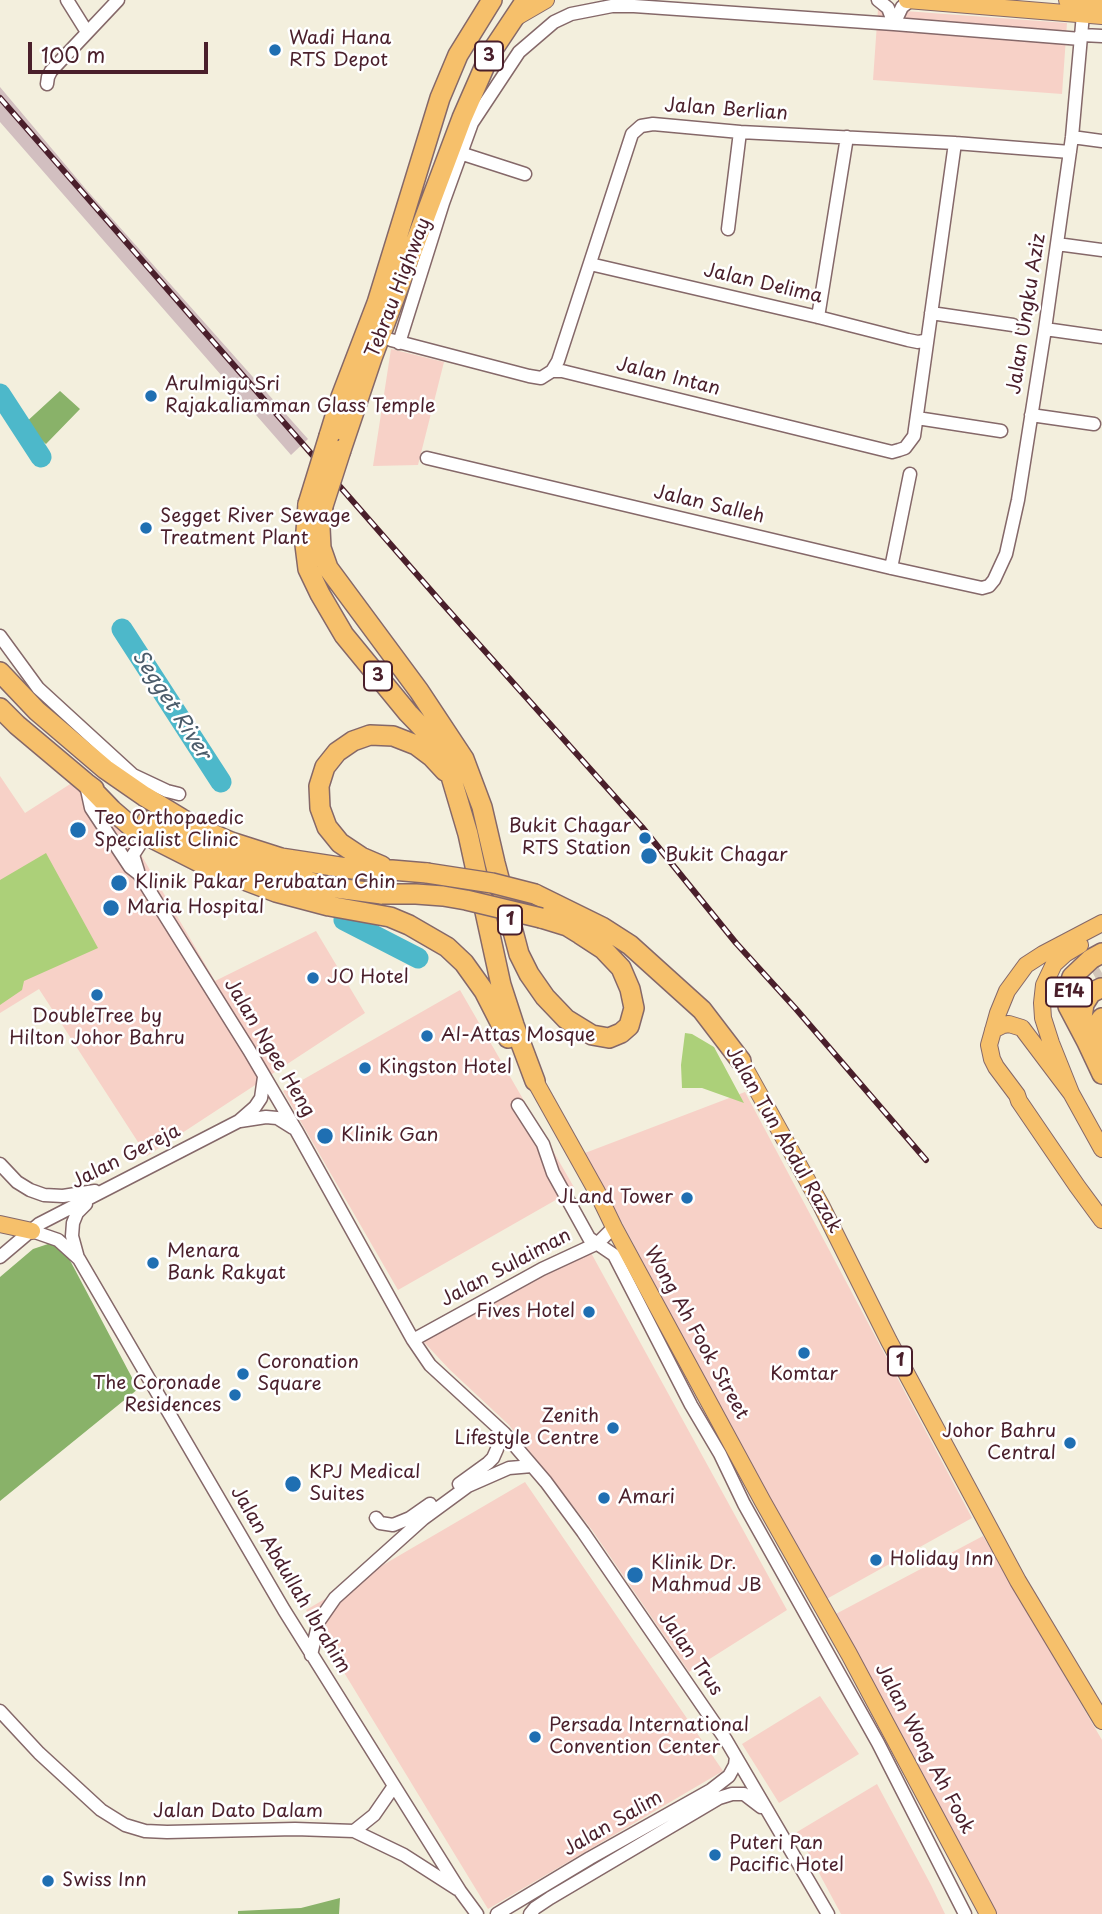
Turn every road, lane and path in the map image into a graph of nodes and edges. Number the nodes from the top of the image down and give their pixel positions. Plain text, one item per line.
1 (67, 0) edge
2 (118, 0) edge
3 (492, 0) edge
4 (526, 0) edge
5 (546, 0) edge
6 (878, 0) edge
7 (909, 0) edge
8 (1067, 0) edge
9 (1086, 3) edge
10 (1102, 16) edge
11 (513, 19) junction
12 (894, 24) junction
13 (88, 32) junction
14 (1102, 36) edge
15 (1082, 37) junction
16 (47, 84) dead end
17 (740, 132) junction
18 (847, 137) junction
19 (1072, 137) junction
20 (1102, 141) edge
21 (955, 143) junction
22 (1070, 152) junction
23 (460, 153) junction
24 (525, 174) dead end
25 (728, 229) dead end
26 (1058, 240) junction
27 (1102, 242) edge
28 (1102, 250) edge
29 (401, 256) junction
30 (590, 264) junction
31 (400, 286) junction
32 (932, 313) junction
33 (818, 317) junction
34 (1013, 325) dead end
35 (1045, 329) junction
36 (1102, 337) edge
37 (927, 340) junction
38 (395, 342) junction
39 (552, 371) junction
40 (1031, 415) junction
41 (917, 418) junction
42 (1094, 424) dead end
43 (1001, 431) dead end
44 (335, 443) junction
45 (427, 458) dead end
46 (910, 474) dead end
47 (315, 505) junction
48 (891, 568) junction
49 (982, 588) joint
50 (0, 636) edge
51 (0, 672) edge
52 (419, 691) joint
53 (0, 708) edge
54 (453, 779) junction
55 (86, 783) junction
56 (179, 794) dead end
57 (146, 835) junction
58 (392, 870) junction
59 (139, 874) junction
60 (509, 917) junction
61 (1102, 923) edge
62 (1102, 933) edge
63 (447, 947) junction
64 (1102, 953) edge
65 (494, 955) junction
66 (1026, 965) junction
67 (1098, 983) edge
68 (1044, 985) junction
69 (1102, 1002) edge
70 (1073, 1018) junction
71 (1102, 1018) edge
72 (993, 1030) junction
73 (1095, 1054) edge
74 (741, 1061) joint
75 (264, 1076) junction
76 (535, 1081) junction
77 (1070, 1093) junction
78 (518, 1105) dead end
79 (239, 1121) junction
80 (296, 1130) junction
81 (1102, 1149) edge
82 (0, 1164) edge
83 (106, 1189) junction
84 (1102, 1220) edge
85 (0, 1224) edge
86 (614, 1227) junction
87 (32, 1231) junction
88 (598, 1243) junction
89 (0, 1257) edge
90 (79, 1259) junction
91 (413, 1339) junction
92 (499, 1429) junction
93 (532, 1466) junction
94 (376, 1518) dead end
95 (312, 1654) junction
96 (0, 1711) edge
97 (1102, 1721) edge
98 (736, 1757) junction
99 (394, 1786) junction
100 (770, 1814) junction
101 (354, 1831) junction
102 (460, 1891) junction
103 (477, 1914) edge
104 (497, 1914) edge
105 (530, 1914) edge
106 (828, 1914) edge
107 (965, 1914) edge
108 (988, 1914) edge

1 - 13 street
2 - 13 street
3 - 29 highway, Tebrau Highway / 3
4 - 11 highway, Tebrau Highway / 3
5 - 11 main road
6 - 12 street
7 - 9 main road
7 - 12 street
8 - 9 main road
9 - 10 main road
9 - 15 street, Jalan Ungku Aziz
11 - 29 highway, Tebrau Highway / 3
12 - 15 street
12 - 23 street
13 - 16 street
14 - 15 street
15 - 19 street, Jalan Ungku Aziz
17 - 18 street, Jalan Berlian
17 - 25 street
17 - 30 street, Jalan Berlian
18 - 21 street, Jalan Berlian
18 - 33 street
19 - 20 street
19 - 22 street, Jalan Ungku Aziz
21 - 22 street, Jalan Berlian
21 - 32 street, Jalan Intan
22 - 26 street, Jalan Ungku Aziz
23 - 24 street
23 - 38 street
26 - 27 street
26 - 28 street
26 - 35 street, Jalan Ungku Aziz
29 - 31 highway, Tebrau Highway / 3
29 - 44 highway, Tebrau Highway / 3
30 - 33 street, Jalan Delima
30 - 39 street, Jalan Berlian
31 - 38 highway
31 - 44 highway, Tebrau Highway / 3
32 - 34 street
32 - 37 street, Jalan Intan
33 - 37 street, Jalan Delima
35 - 36 street
35 - 40 street, Jalan Ungku Aziz
37 - 41 street, Jalan Intan
38 - 39 street, Jalan Intan
39 - 41 street, Jalan Intan
40 - 42 street
40 - 49 street, Jalan Ungku Aziz
41 - 43 street
44 - 47 highway, Tebrau Highway / 3, bridge
45 - 48 street, Jalan Salleh
46 - 48 street
47 - 52 highway, Tebrau Highway / 3
47 - 54 highway, Tebrau Highway / 3
48 - 49 street, Jalan Salleh
50 - 56 street
51 - 58 highway, Jalan Tun Abdul Razak / 1
52 - 60 highway, Tebrau Highway / 1
53 - 55 highway, 1
54 - 58 highway
54 - 65 highway, Tebrau Highway / 3
55 - 57 highway
55 - 59 street, Jalan Ngee Heng
55 - 60 highway, Tebrau Highway / 1, bridge
57 - 59 street
57 - 63 highway
58 - 74 highway, Jalan Tun Abdul Razak / 1, bridge
59 - 75 street, Jalan Ngee Heng
60 - 65 highway
61 - 66 main road
62 - 68 main road
63 - 65 highway
63 - 76 highway
64 - 70 highway, E14
65 - 76 highway, Tebrau Highway / 3
66 - 68 main road
66 - 72 main road
67 - 70 highway, E14
67 - 73 highway, E14
68 - 77 main road
69 - 73 highway, E14
70 - 73 highway, E14
71 - 73 highway, E14
72 - 77 main road
72 - 84 main road
74 - 97 main road, Jalan Tun Abdul Razak / 1
75 - 79 street, Jalan Gereja
75 - 80 street, Jalan Ngee Heng
76 - 86 main road, Wong Ah Fook Street
77 - 81 main road
78 - 88 street
79 - 80 street, Jalan Gereja
79 - 83 street, Jalan Gereja
80 - 91 street, Jalan Ngee Heng
82 - 83 street
83 - 87 street, Jalan Gereja
83 - 90 street, Jalan Abdullah Ibrahim
85 - 87 main road
86 - 88 street, Jalan Sulaiman
86 - 108 main road, Wong Ah Fook Street
87 - 89 street, Jalan Gereja
87 - 90 street, Jalan Abdullah Ibrahim
88 - 91 street, Jalan Sulaiman
88 - 107 street
90 - 95 street, Jalan Abdullah Ibrahim
91 - 92 street, Jalan Trus
92 - 93 street, Jalan Trus
92 - 94 street
93 - 95 street
93 - 98 street, Jalan Trus
95 - 99 street, Jalan Abdullah Ibrahim
96 - 101 street, Jalan Dato Dalam
98 - 100 street, Jalan Trus
98 - 104 street, Jalan Salim
99 - 101 street
99 - 102 street, Jalan Abdullah Ibrahim
100 - 105 street, Jalan Salim
100 - 106 street, Jalan Trus
101 - 102 street, Jalan Dato Dalam
102 - 103 street, Jalan Abdullah Ibrahim

